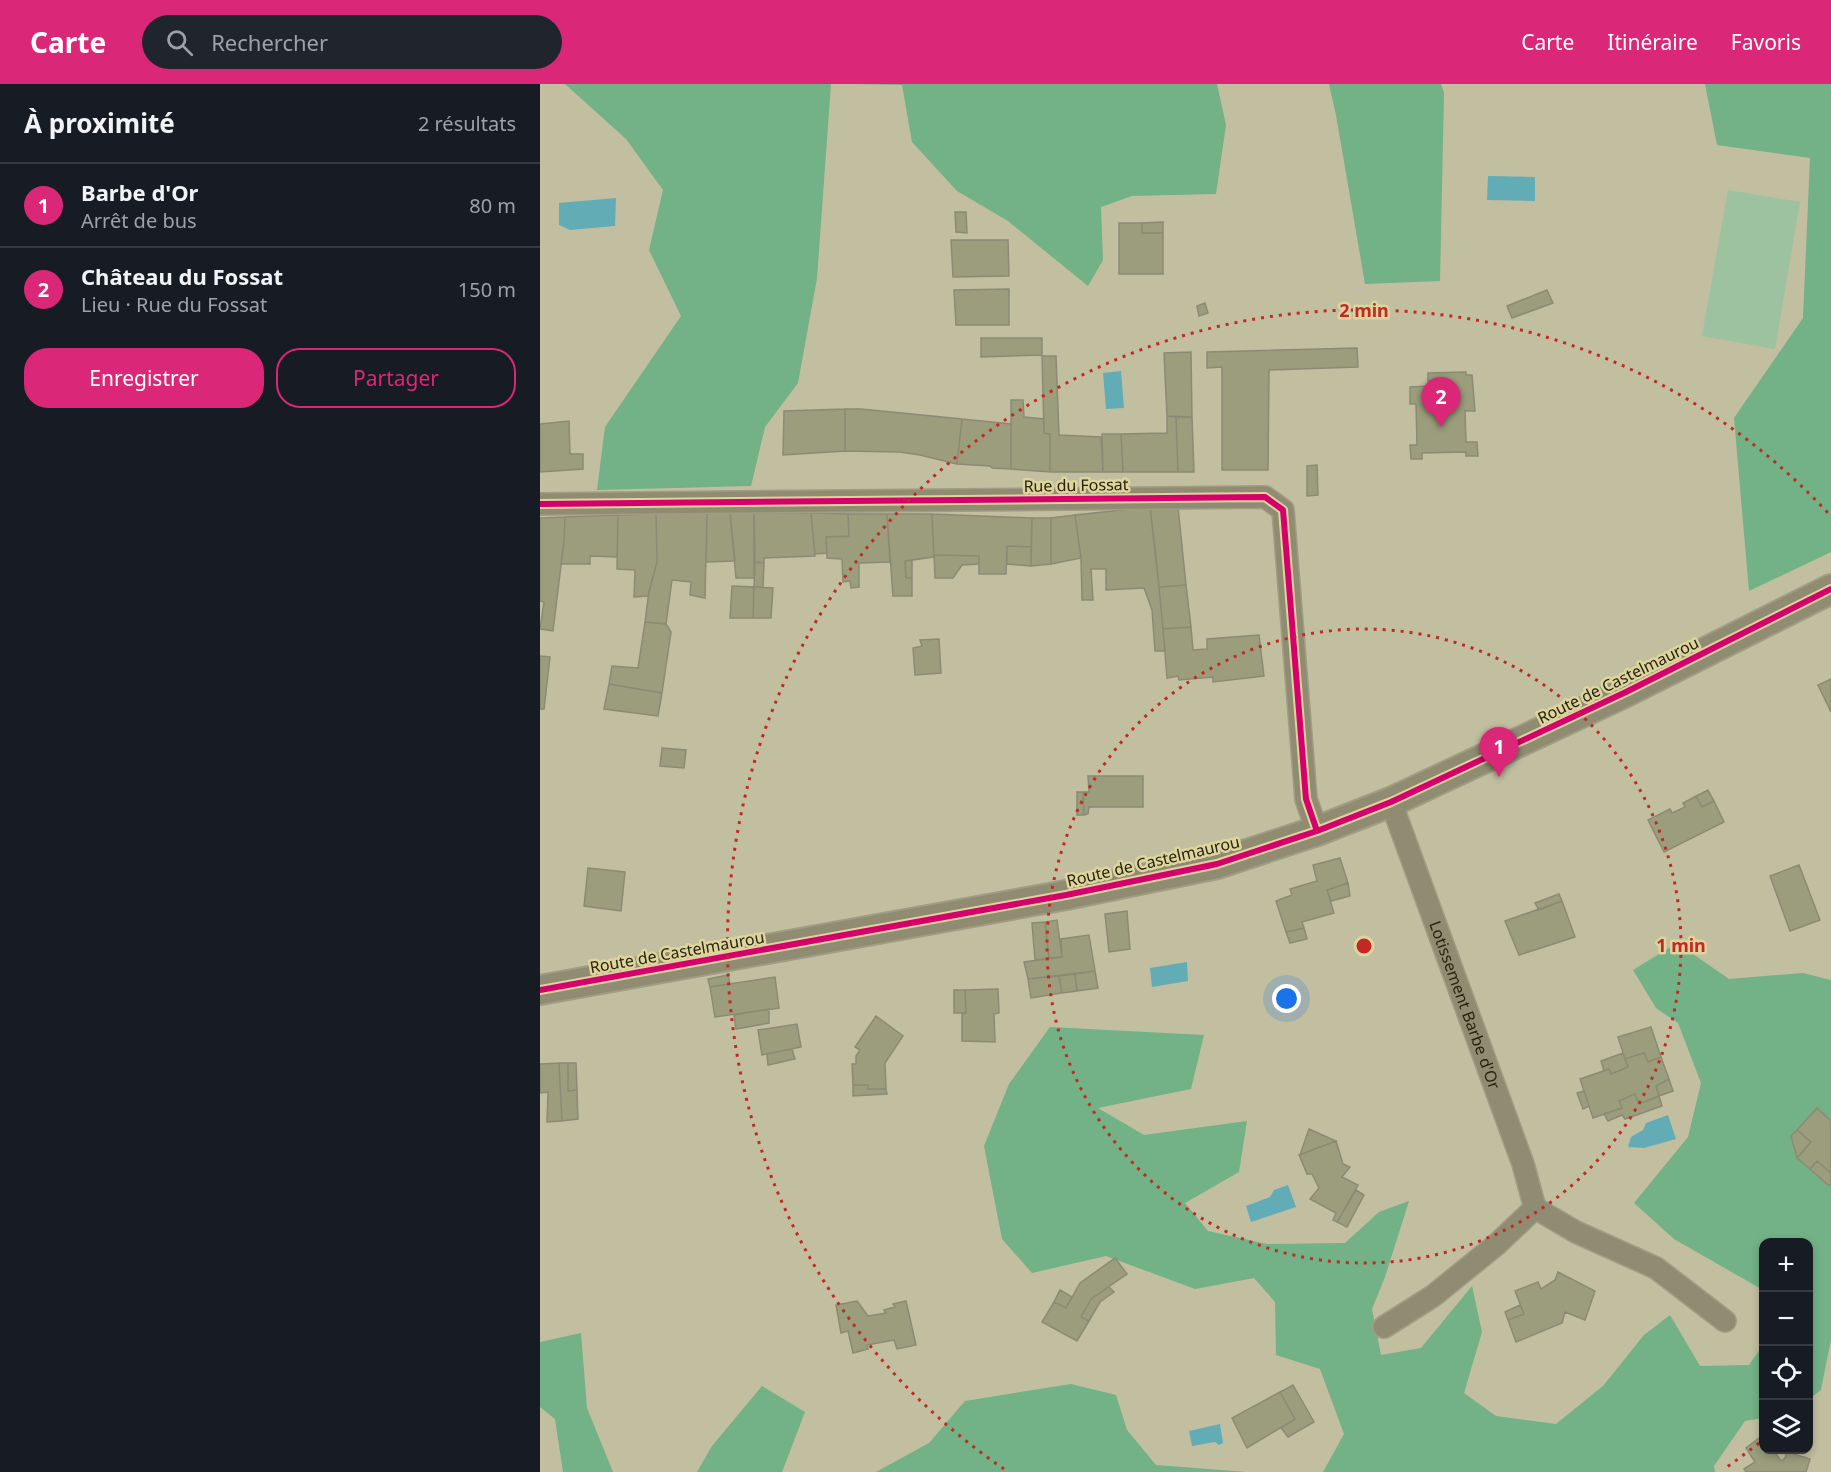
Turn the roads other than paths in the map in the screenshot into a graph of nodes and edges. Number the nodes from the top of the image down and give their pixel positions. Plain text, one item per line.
1 (540, 504) edge
2 (1831, 589) edge
3 (1391, 802) junction
4 (1317, 831) junction
5 (540, 990) edge
6 (1535, 1208) junction
7 (1725, 1322) dead end
8 (1384, 1327) dead end

1 - 4 street, Rue du Fossat
2 - 3 street, Route de Castelmaurou
3 - 4 street, Route de Castelmaurou
3 - 6 street, Lotissement Barbe d'Or
4 - 5 street, Route de Castelmaurou
6 - 7 street
6 - 8 street

